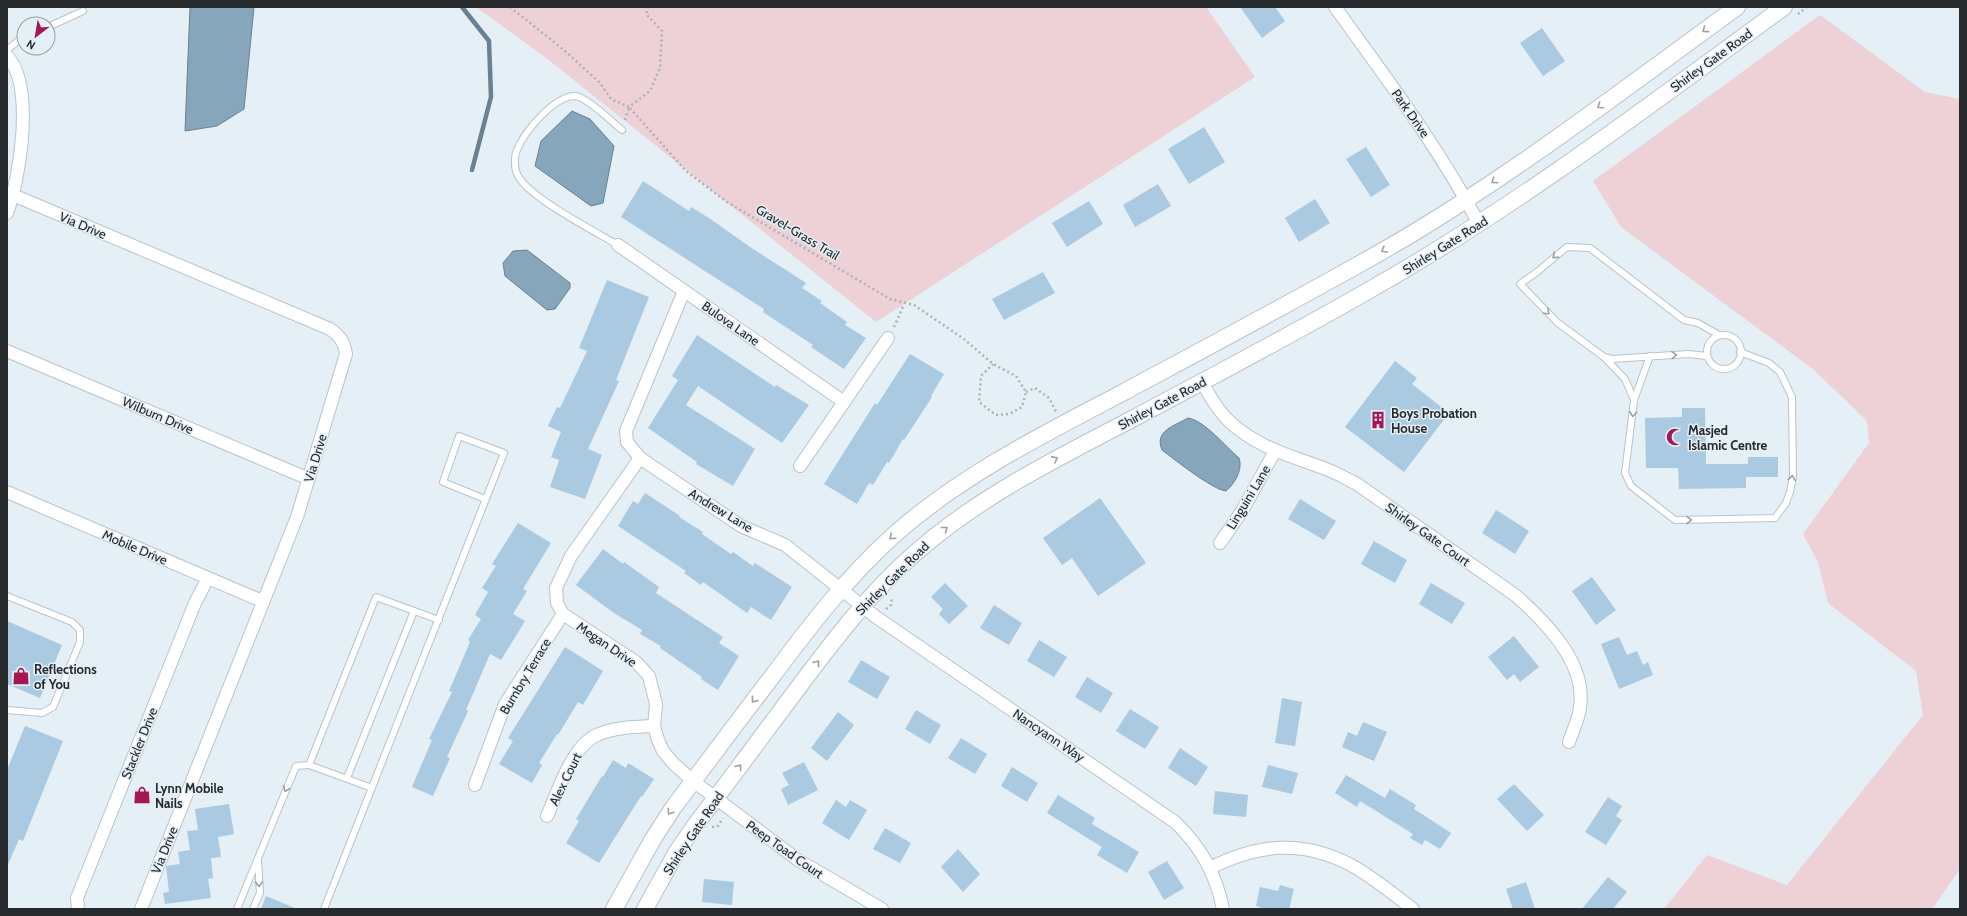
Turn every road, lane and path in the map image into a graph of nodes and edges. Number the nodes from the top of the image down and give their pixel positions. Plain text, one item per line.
1 (510, 7) edge
2 (648, 7) edge
3 (1335, 7) edge
4 (1737, 7) edge
5 (1784, 7) edge
6 (83, 11) dead end
7 (56, 23) edge
8 (16, 43) edge
9 (7, 50) edge
10 (7, 56) edge
11 (629, 107) junction
12 (622, 130) joint
13 (14, 195) junction
14 (1466, 200) junction
15 (7, 213) edge
16 (1479, 224) junction
17 (618, 245) joint
18 (684, 291) junction
19 (904, 304) junction
20 (1719, 335) junction
21 (888, 338) joint
22 (7, 351) edge
23 (1740, 352) junction
24 (1650, 356) junction
25 (1707, 356) junction
26 (1604, 357) junction
27 (993, 364) junction
28 (1202, 382) junction
29 (1026, 392) junction
30 (1634, 400) junction
31 (844, 402) junction
32 (1057, 414) dead end
33 (1275, 451) junction
34 (640, 458) junction
35 (800, 466) dead end
36 (309, 479) junction
37 (7, 492) edge
38 (485, 499) junction
39 (1220, 543) dead end
40 (208, 578) junction
41 (840, 589) junction
42 (893, 595) dead end
43 (7, 596) edge
44 (262, 601) junction
45 (862, 606) junction
46 (414, 611) junction
47 (563, 614) junction
48 (876, 617) junction
49 (439, 620) junction
50 (7, 710) edge
51 (654, 726) junction
52 (1569, 742) dead end
53 (309, 765) junction
54 (347, 778) junction
55 (693, 781) junction
56 (475, 785) dead end
57 (372, 788) junction
58 (722, 803) junction
59 (547, 816) dead end
60 (708, 831) dead end
61 (258, 857) junction
62 (1210, 868) junction
63 (78, 909) edge
64 (141, 909) edge
65 (237, 909) edge
66 (253, 909) edge
67 (324, 909) edge
68 (614, 909) edge
69 (645, 909) edge
70 (882, 909) edge
71 (1223, 909) edge
72 (1413, 909) edge

1 - 11 path
2 - 11 path
3 - 14 street, Park Drive
4 -> 14 main road, Shirley Gate Road
5 - 16 main road, Shirley Gate Road
6 - 7 lane
8 - 9 lane
10 - 13 street
11 - 12 path
11 - 19 path, Gravel-Grass Trail
12 - 17 lane
13 - 15 street
13 - 36 street, Via Drive
14 - 16 street, Park Drive
14 -> 41 main road, Shirley Gate Road
16 - 28 main road, Shirley Gate Road
17 - 18 street, Bulova Lane
18 - 31 street, Bulova Lane
18 - 34 street, Andrew Lane
19 - 21 path
19 - 27 path, Gravel-Grass Trail
20 - 23 lane
20 - 25 lane
20 -> 26 lane
21 - 31 street
22 - 36 street, Wilburn Drive
23 - 25 lane
30 -> 23 lane
24 -> 25 lane
24 - 26 lane
24 - 30 lane
26 - 30 lane
27 - 29 path, Gravel-Grass Trail
27 - 29 path
28 - 33 street, Shirley Gate Court
45 -> 28 main road, Shirley Gate Road
29 - 32 path
31 - 35 street
33 - 39 street, Linguini Lane
33 - 52 street, Shirley Gate Court
34 - 41 street, Andrew Lane
34 - 47 street
36 - 44 street, Via Drive
37 - 40 street, Mobile Drive
38 - 38 lane
38 - 49 lane
40 - 44 street, Mobile Drive
40 - 63 street, Stackler Drive
41 - 45 street, Nancyann Way
41 -> 55 main road, Shirley Gate Road
42 - 48 path
43 - 50 lane
44 - 64 street, Via Drive
45 - 48 street, Nancyann Way
58 -> 45 main road, Shirley Gate Road
46 - 49 lane
46 - 53 lane
46 - 54 lane
47 - 51 street, Megan Drive
47 - 56 street, Bumbry Terrace
48 - 62 street, Nancyann Way
49 - 57 lane
51 - 55 street, Megan Drive
51 - 59 street, Alex Court
53 - 54 lane
53 -> 61 lane
54 - 57 lane
55 - 58 street, Peep Toad Court
55 -> 68 main road, Shirley Gate Road
57 - 67 lane
58 - 60 path
58 - 69 main road, Shirley Gate Road
58 - 70 street, Peep Toad Court
61 - 65 lane
61 -> 66 lane
62 - 71 street, Nancyann Way
62 - 72 street

